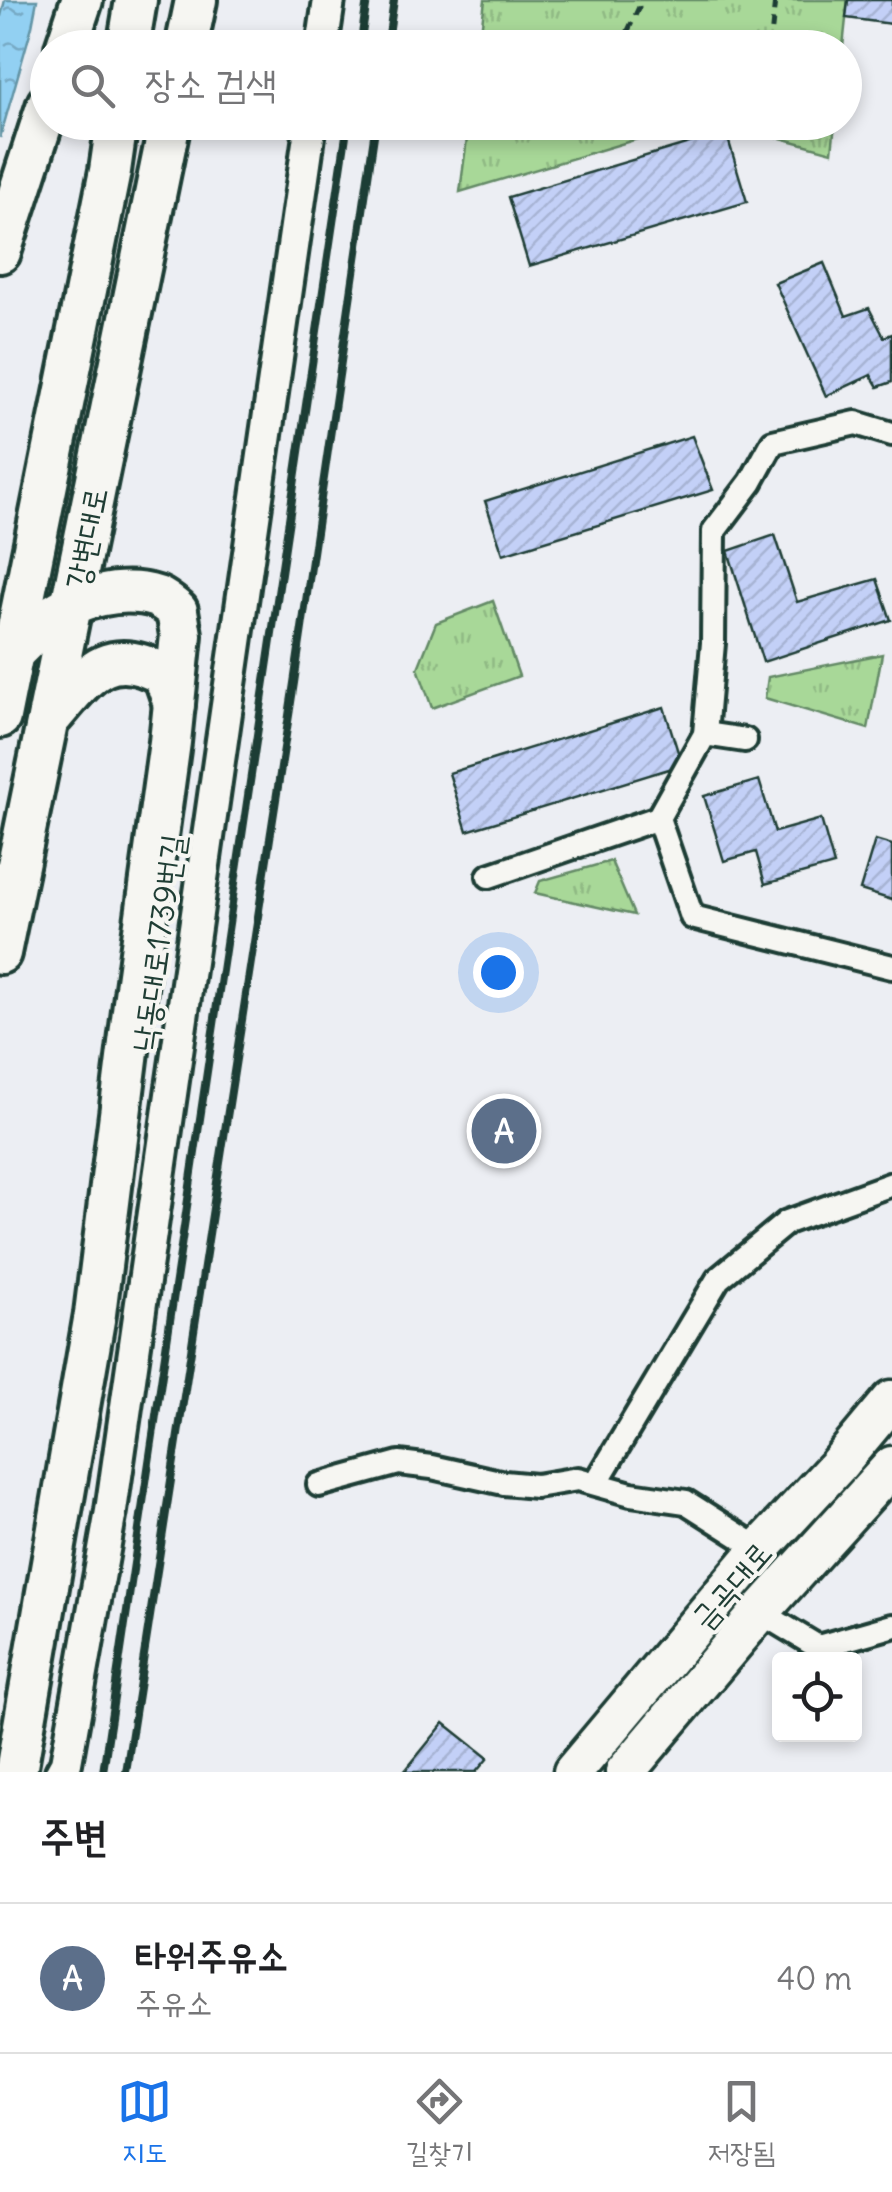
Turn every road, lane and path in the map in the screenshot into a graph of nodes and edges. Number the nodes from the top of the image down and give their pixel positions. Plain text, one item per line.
1 (82, 0) edge
2 (136, 0) edge
3 (196, 0) edge
4 (329, 0) edge
5 (638, 0) edge
6 (775, 0) edge
7 (72, 30) edge
8 (131, 30) edge
9 (190, 30) edge
10 (325, 30) edge
11 (628, 30) edge
12 (772, 30) edge
13 (36, 140) edge
14 (114, 140) edge
15 (166, 140) edge
16 (308, 140) edge
17 (0, 252) edge
18 (892, 434) edge
19 (73, 604) junction
20 (14, 652) junction
21 (174, 704) junction
22 (0, 716) edge
23 (49, 720) junction
24 (706, 734) junction
25 (745, 740) dead end
26 (658, 818) junction
27 (489, 876) dead end
28 (0, 953) edge
29 (892, 967) edge
30 (892, 1184) edge
31 (892, 1400) edge
32 (892, 1466) edge
33 (596, 1482) junction
34 (318, 1485) dead end
35 (760, 1549) junction
36 (760, 1612) junction
37 (892, 1626) edge
38 (15, 1769) edge
39 (62, 1772) edge
40 (572, 1772) edge
41 (624, 1772) edge

1 - 7 highway
2 - 8 highway
3 - 9 highway
4 - 10 street
5 - 11 path
6 - 12 path
13 - 17 highway
14 - 20 highway, 강변대로
15 - 19 highway, 강변대로
16 - 39 street, 낙동대로1739번길
18 - 24 street
19 - 20 highway
19 - 21 highway
19 - 23 highway, 강변대로
20 - 22 highway, 강변대로
21 - 23 highway
21 - 38 highway
23 - 28 highway, 강변대로
24 - 25 street
24 - 26 street
26 - 27 street
26 - 29 street
30 - 33 street
31 - 35 main road, 금곡대로
32 - 36 main road, 금곡대로
33 - 34 street
33 - 35 street
35 - 40 main road, 금곡대로
36 - 37 street
36 - 41 main road, 금곡대로

